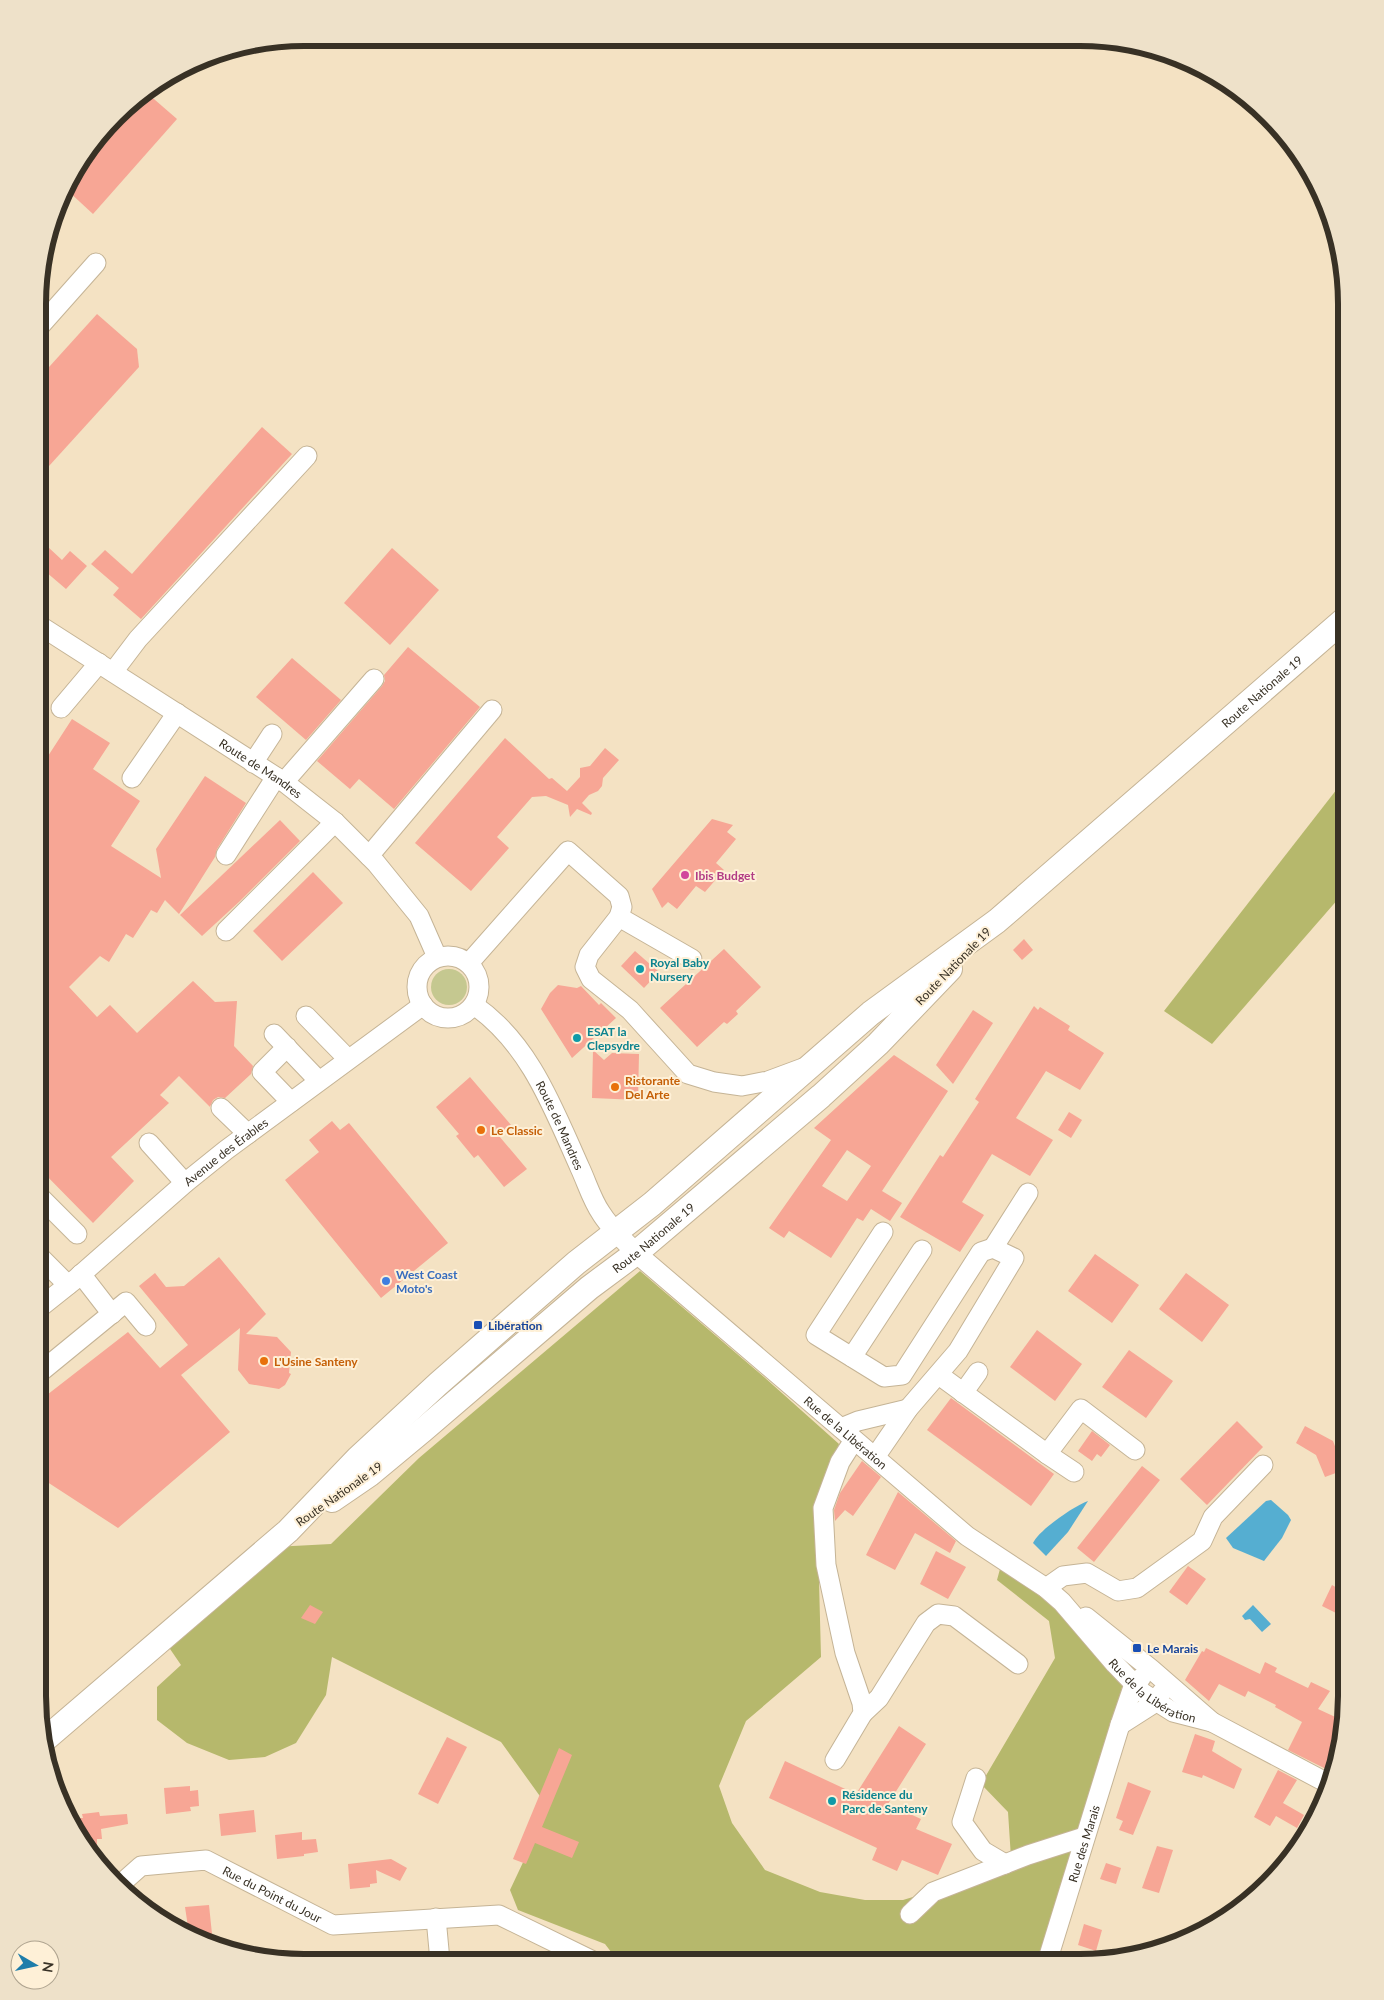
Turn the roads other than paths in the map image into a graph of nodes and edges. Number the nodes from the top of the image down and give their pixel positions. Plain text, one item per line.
1 (96, 263) dead end
2 (46, 319) edge
3 (307, 456) dead end
4 (1338, 625) edge
5 (46, 629) edge
6 (106, 668) junction
7 (374, 679) dead end
8 (61, 708) dead end
9 (492, 710) dead end
10 (177, 713) junction
11 (272, 734) dead end
12 (253, 762) junction
13 (132, 778) dead end
14 (280, 780) junction
15 (335, 822) junction
16 (226, 855) dead end
17 (368, 856) junction
18 (619, 916) junction
19 (996, 920) junction
20 (226, 931) dead end
21 (438, 957) junction
22 (692, 959) dead end
23 (469, 963) junction
24 (423, 1005) junction
25 (474, 1005) junction
26 (306, 1016) dead end
27 (348, 1059) junction
28 (812, 1064) junction
29 (319, 1081) junction
30 (290, 1102) junction
31 (221, 1108) dead end
32 (248, 1134) junction
33 (150, 1143) dead end
34 (186, 1183) junction
35 (1028, 1193) dead end
36 (46, 1203) edge
37 (616, 1232) junction
38 (883, 1232) dead end
39 (77, 1234) dead end
40 (993, 1248) junction
41 (922, 1250) dead end
42 (636, 1253) junction
43 (46, 1261) edge
44 (74, 1280) junction
45 (46, 1303) edge
46 (112, 1314) junction
47 (146, 1326) dead end
48 (852, 1357) junction
49 (46, 1368) edge
50 (978, 1372) dead end
51 (939, 1375) junction
52 (963, 1393) junction
53 (908, 1409) junction
54 (847, 1434) junction
55 (1135, 1450) dead end
56 (1047, 1454) junction
57 (875, 1457) junction
58 (1263, 1465) dead end
59 (1074, 1472) dead end
60 (288, 1531) junction
61 (1046, 1588) junction
62 (1062, 1602) junction
63 (1018, 1664) dead end
64 (1152, 1669) junction
65 (1166, 1682) junction
66 (1134, 1684) junction
67 (1156, 1702) junction
68 (863, 1713) junction
69 (1212, 1722) junction
70 (1120, 1725) junction
71 (49, 1736) edge
72 (835, 1760) dead end
73 (976, 1778) dead end
74 (1323, 1781) edge
75 (1084, 1837) junction
76 (1005, 1864) junction
77 (125, 1881) edge
78 (910, 1914) dead end
79 (436, 1918) junction
80 (439, 1954) edge
81 (579, 1954) edge
82 (1050, 1954) edge

1 - 2 street
3 - 6 street
4 - 19 main road, Route Nationale 19
5 - 6 street, Route de Mandres
6 - 8 street
6 - 10 street, Route de Mandres
7 - 14 street
9 - 17 street
10 - 12 street, Route de Mandres
10 - 13 street
11 - 12 street
12 - 14 street, Route de Mandres
14 - 15 street, Route de Mandres
14 - 16 street
15 - 17 street, Route de Mandres
15 - 20 street
17 - 21 street, Route de Mandres
18 - 22 street
18 - 23 street
18 - 28 street
19 - 28 main road, Route Nationale 19
19 - 42 main road, Route Nationale 19
21 - 23 street
21 - 24 street
23 - 25 street
24 - 25 street
24 - 27 street, Avenue des Érables
25 - 37 street, Route de Mandres
26 - 27 street
27 - 29 street, Avenue des Érables
28 - 37 main road, Route Nationale 19
29 - 30 street, Avenue des Érables
29 - 30 street
30 - 32 street, Avenue des Érables
31 - 32 street
32 - 34 street, Avenue des Érables
33 - 34 street
34 - 44 street, Avenue des Érables
35 - 40 street
36 - 39 street
37 - 42 street, Route de Mandres
37 - 60 main road, Route Nationale 19
38 - 48 street
40 - 48 street
40 - 51 street
41 - 48 street
42 - 54 street, Rue de la Libération
42 - 60 main road, Route Nationale 19
43 - 44 street
44 - 45 street, Avenue des Érables
44 - 46 street
46 - 47 street
46 - 49 street
50 - 52 street
51 - 52 street
51 - 53 street
52 - 56 street
53 - 54 street
53 - 57 street
54 - 57 street, Rue de la Libération
54 - 68 street
55 - 56 street
56 - 59 street
57 - 61 street, Rue de la Libération
58 - 61 street
60 - 71 main road, Route Nationale 19
61 - 62 street, Rue de la Libération
62 - 64 street, Rue de la Libération
62 - 66 street, Rue de la Libération
63 - 68 street
64 - 65 street, Rue de la Libération
64 - 66 street
65 - 67 street
65 - 69 street, Rue de la Libération
66 - 67 street, Rue de la Libération
66 - 70 street, Rue des Marais
67 - 69 street, Rue de la Libération
67 - 70 street
68 - 72 street
69 - 74 street, Rue de la Libération
70 - 75 street, Rue des Marais
73 - 76 street
75 - 76 street
75 - 82 street, Rue des Marais
76 - 78 street
77 - 79 street, Rue du Point du Jour
79 - 80 street
79 - 81 street, Rue du Point du Jour

